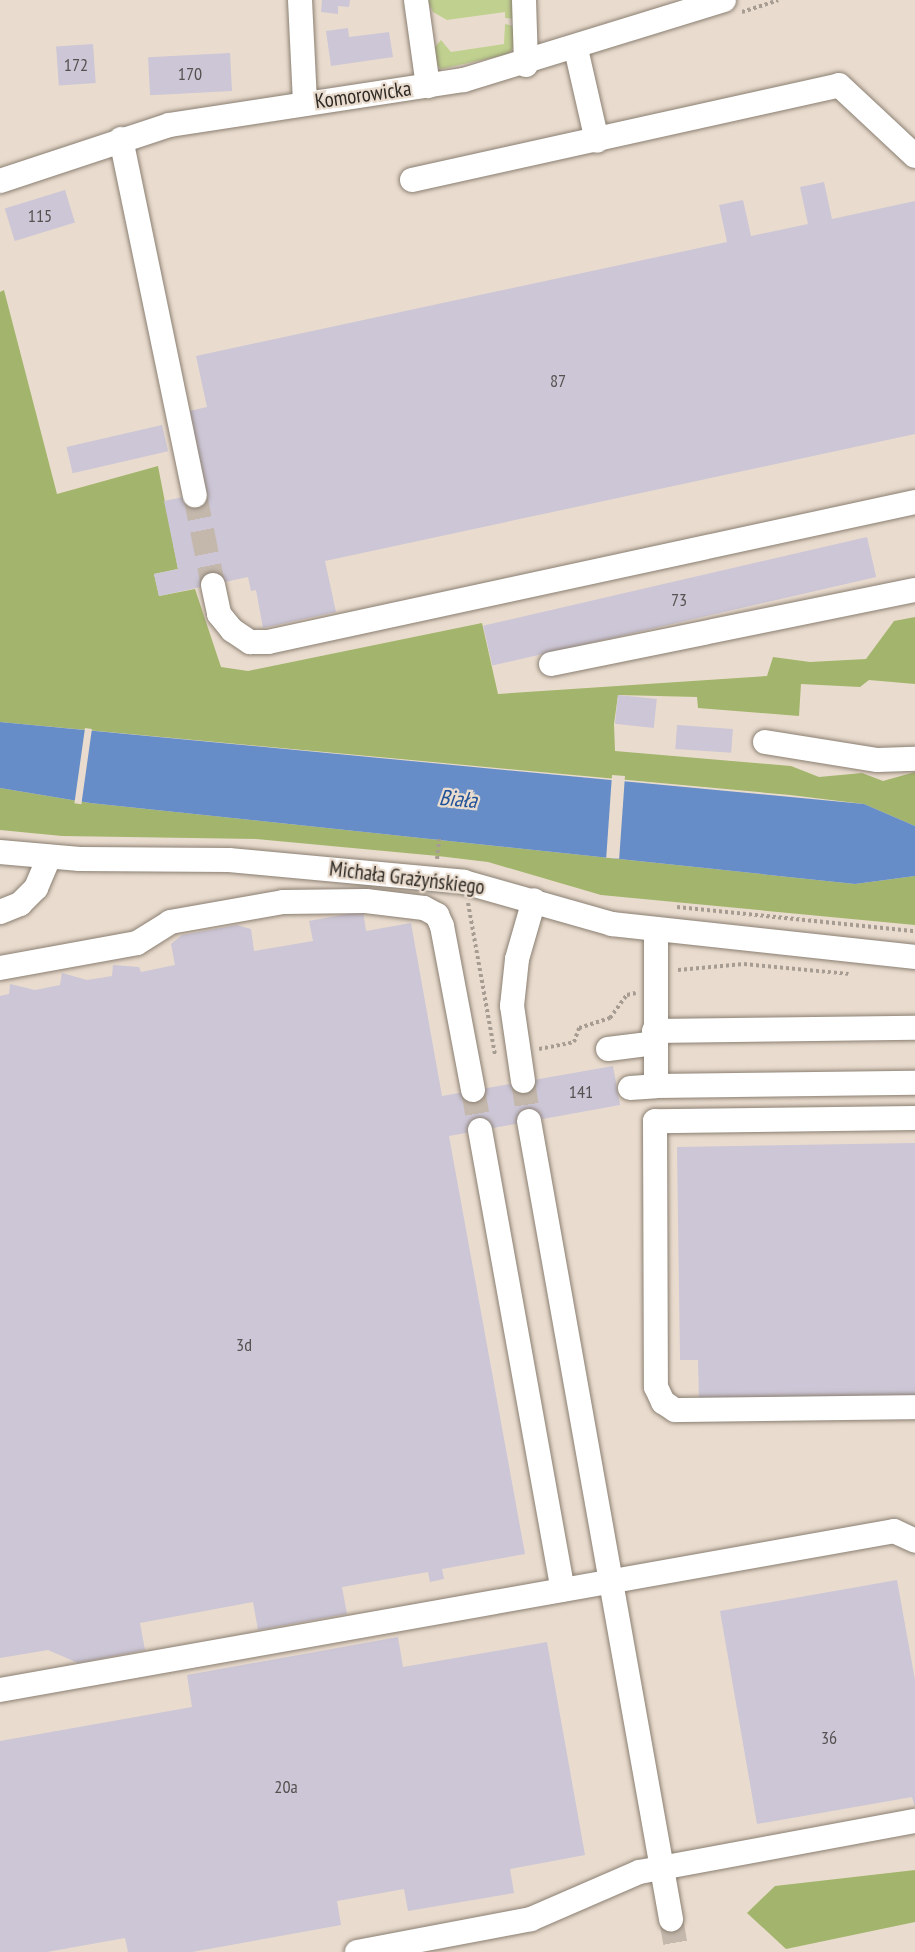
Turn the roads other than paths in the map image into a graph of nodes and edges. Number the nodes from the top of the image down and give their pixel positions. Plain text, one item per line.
1 (300, 0) edge
2 (313, 0) edge
3 (416, 0) edge
4 (524, 0) edge
5 (724, 0) edge
6 (302, 46) junction
7 (576, 49) junction
8 (526, 65) junction
9 (428, 86) junction
10 (305, 103) junction
11 (121, 139) junction
12 (597, 141) junction
13 (915, 156) edge
14 (1, 176) edge
15 (412, 180) dead end
16 (195, 495) tunnel mouth
17 (915, 502) edge
18 (213, 585) tunnel mouth
19 (915, 590) edge
20 (551, 664) dead end
21 (765, 742) dead end
22 (915, 759) edge
23 (0, 852) edge
24 (49, 857) junction
25 (534, 900) junction
26 (0, 912) edge
27 (656, 931) junction
28 (915, 957) edge
29 (0, 968) edge
30 (915, 1028) edge
31 (655, 1037) junction
32 (608, 1049) dead end
33 (523, 1081) tunnel mouth
34 (915, 1083) edge
35 (656, 1086) junction
36 (630, 1088) dead end
37 (473, 1090) tunnel mouth
38 (915, 1118) edge
39 (529, 1121) tunnel mouth
40 (480, 1130) tunnel mouth
41 (915, 1407) edge
42 (915, 1541) edge
43 (611, 1581) junction
44 (564, 1590) junction
45 (0, 1690) edge
46 (915, 1821) edge
47 (662, 1867) junction
48 (671, 1919) tunnel mouth
49 (357, 1952) edge

1 - 6 street
2 - 6 street
3 - 9 street
4 - 8 street
5 - 7 street, Komorowicka
6 - 10 street
7 - 8 street, Komorowicka
7 - 12 street
8 - 9 street, Komorowicka
9 - 10 street, Komorowicka
10 - 11 street, Komorowicka
11 - 14 street, Komorowicka
11 - 16 street
12 - 13 street
12 - 15 street
17 - 18 street
19 - 20 street
21 - 22 street
23 - 24 street, Michała Grażyńskiego
24 - 25 street, Michała Grażyńskiego
24 - 26 street
25 - 27 street, Michała Grażyńskiego
25 - 33 street
27 - 28 street, Michała Grażyńskiego
27 - 31 street
29 - 37 street
30 - 31 street
31 - 32 street
31 - 35 street
34 - 35 street
35 - 36 street
38 - 41 street
39 - 43 street
40 - 44 street
42 - 43 street
43 - 44 street
43 - 47 street
44 - 45 street
46 - 47 street
47 - 48 street
47 - 49 street

